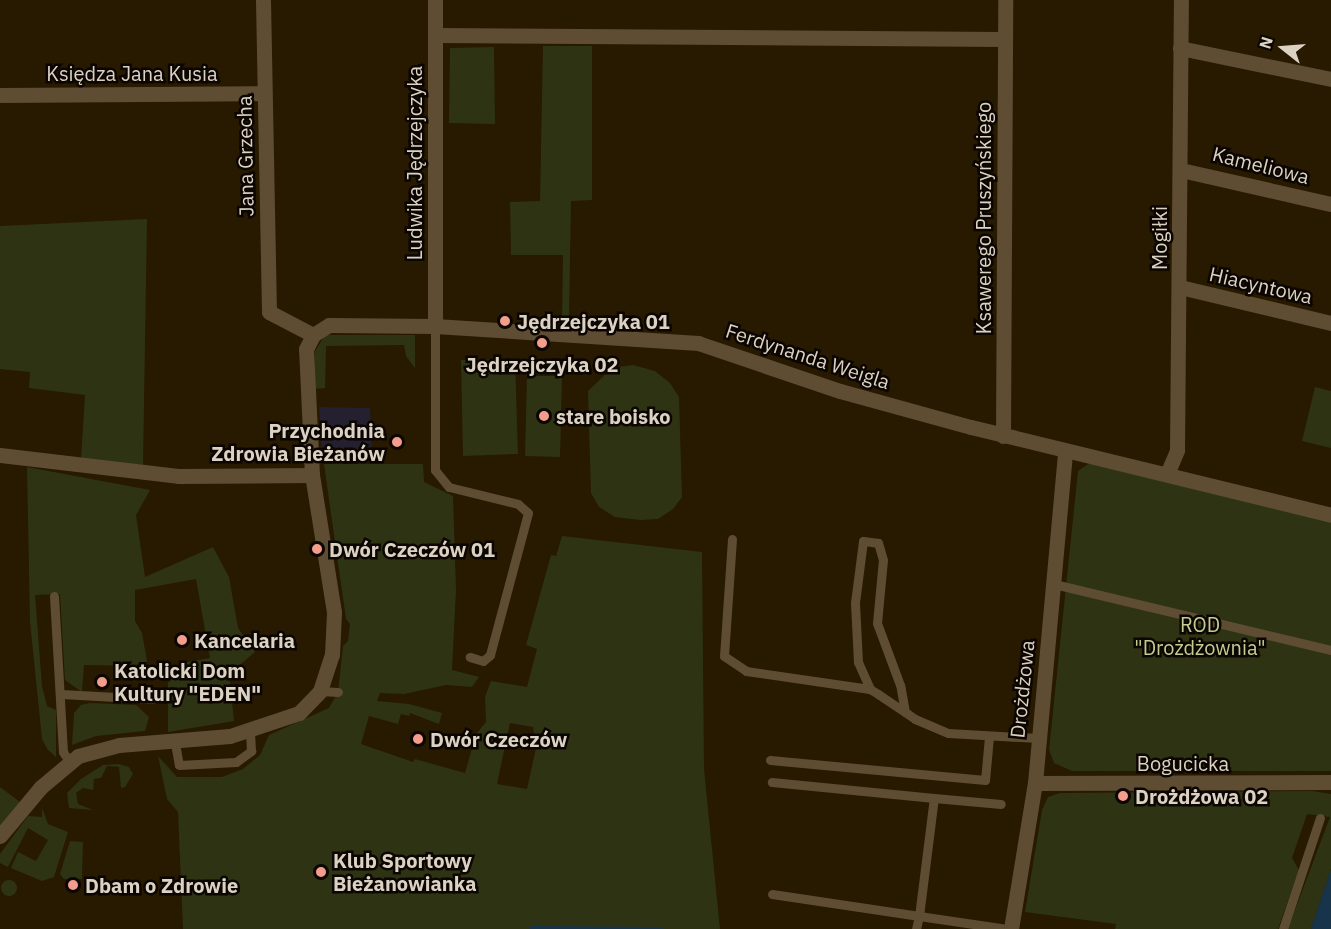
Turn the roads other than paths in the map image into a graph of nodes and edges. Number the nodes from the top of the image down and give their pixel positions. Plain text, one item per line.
1 (263, 0) edge
2 (435, 0) edge
3 (1005, 0) edge
4 (1181, 0) edge
5 (435, 35) junction
6 (1004, 39) junction
7 (1180, 48) junction
8 (1331, 79) edge
9 (264, 93) junction
10 (0, 95) edge
11 (1181, 170) junction
12 (1331, 204) edge
13 (1180, 287) junction
14 (1331, 323) edge
15 (435, 326) junction
16 (313, 335) junction
17 (1003, 436) junction
18 (1065, 451) junction
19 (0, 455) edge
20 (1167, 474) junction
21 (312, 475) junction
22 (1331, 515) edge
23 (732, 538) dead end
24 (1054, 584) junction
25 (54, 596) dead end
26 (1331, 650) edge
27 (470, 657) dead end
28 (870, 689) junction
29 (320, 691) junction
30 (338, 692) dead end
31 (61, 694) junction
32 (153, 699) dead end
33 (905, 712) junction
34 (250, 730) junction
35 (989, 737) junction
36 (1038, 738) junction
37 (175, 743) junction
38 (770, 760) dead end
39 (69, 761) junction
40 (772, 782) dead end
41 (1331, 782) edge
42 (1035, 783) junction
43 (934, 798) junction
44 (1001, 804) dead end
45 (1320, 818) dead end
46 (0, 836) edge
47 (772, 894) dead end
48 (919, 916) junction
49 (916, 929) edge
50 (1009, 929) edge
51 (1283, 929) edge

1 - 9 street, Jana Grzecha
2 - 5 street, Ludwika Jędrzejczyka
3 - 6 street, Ksawerego Pruszyńskiego
4 - 7 street, Mogiłki
5 - 6 street
5 - 15 street, Ludwika Jędrzejczyka
6 - 17 street, Ksawerego Pruszyńskiego
7 - 8 street
7 - 11 street, Mogiłki
9 - 10 street, Księdza Jana Kusia
9 - 16 street, Jana Grzecha
11 - 12 street, Kameliowa
11 - 13 street, Mogiłki
13 - 14 street, Hiacyntowa
13 - 20 street, Mogiłki
15 - 16 street, Ferdynanda Weigla
15 - 17 street, Ferdynanda Weigla
15 - 27 lane
16 - 21 street
17 - 18 street, Ferdynanda Weigla
18 - 20 street, Ferdynanda Weigla
18 - 24 street, Drożdżowa
19 - 21 street
20 - 22 street, Ferdynanda Weigla
21 - 29 street
23 - 28 lane
24 - 26 lane
24 - 36 street, Drożdżowa
25 - 31 lane
28 - 33 lane
28 - 33 lane
29 - 30 lane
29 - 34 street
31 - 32 lane
31 - 39 lane
33 - 35 lane
34 - 37 street
34 - 37 lane
35 - 36 lane
35 - 38 lane
36 - 42 street, Drożdżowa
37 - 39 street
39 - 46 street
40 - 43 lane
41 - 42 street, Bogucicka
42 - 50 street, Drożdżowa
43 - 44 lane
43 - 48 lane
45 - 51 lane
47 - 48 lane
48 - 49 lane
48 - 50 lane

